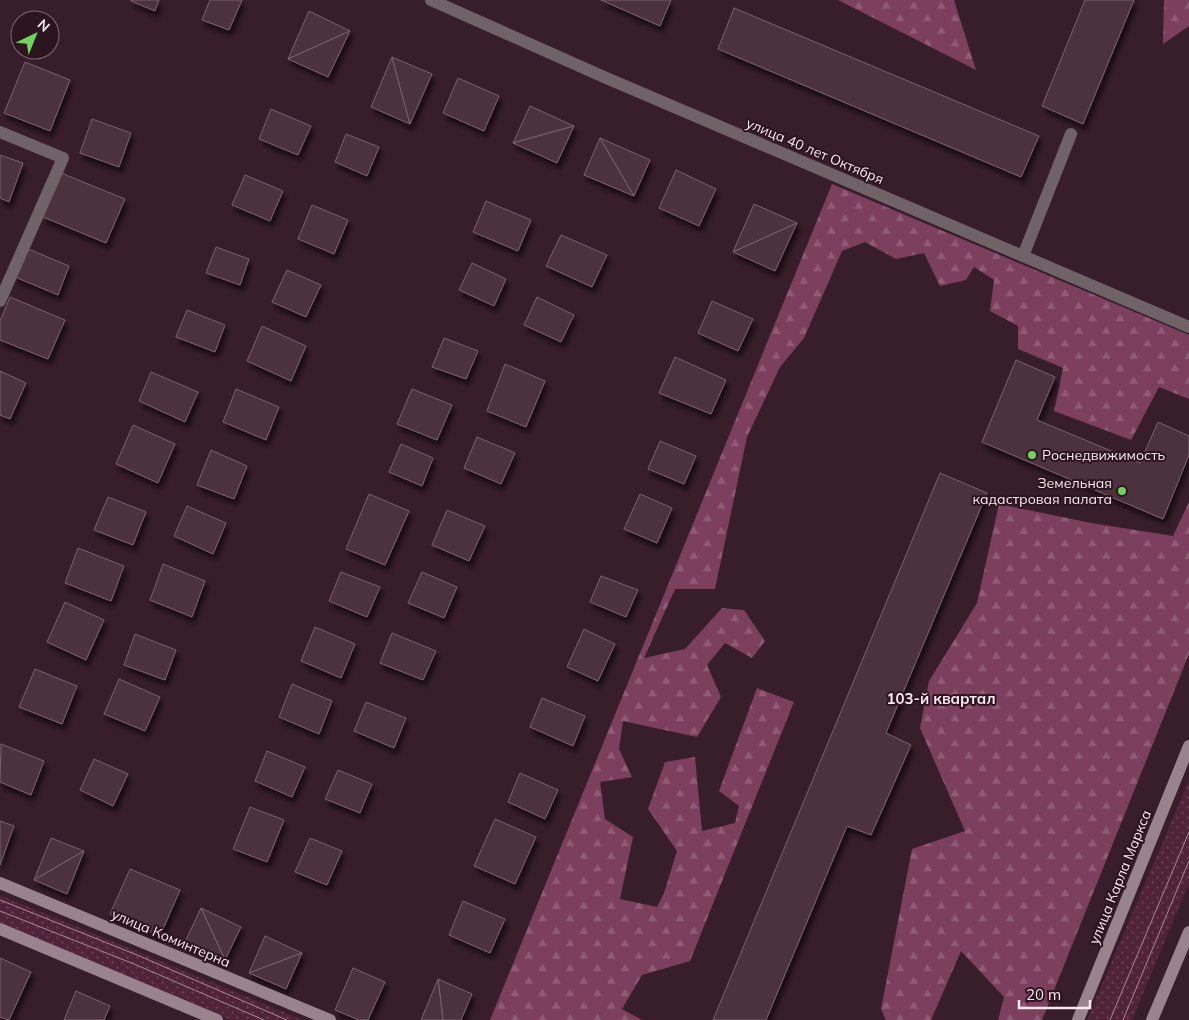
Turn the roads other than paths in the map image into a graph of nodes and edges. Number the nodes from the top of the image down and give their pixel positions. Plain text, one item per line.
1 (431, 0) edge
2 (0, 132) edge
3 (1071, 134) dead end
4 (1023, 256) junction
5 (0, 302) edge
6 (1189, 327) edge
7 (1189, 746) edge
8 (0, 883) edge
9 (0, 929) edge
10 (1189, 932) edge
11 (217, 1020) edge
12 (330, 1020) edge
13 (1078, 1020) edge
14 (1152, 1020) edge

1 - 4 street, улица 40 лет Октября
2 - 5 street
3 - 4 street
4 - 6 street, улица 40 лет Октября
7 - 13 street, улица Карла Маркса
8 - 12 street, улица Коминтерна
9 - 11 street
10 - 14 street

